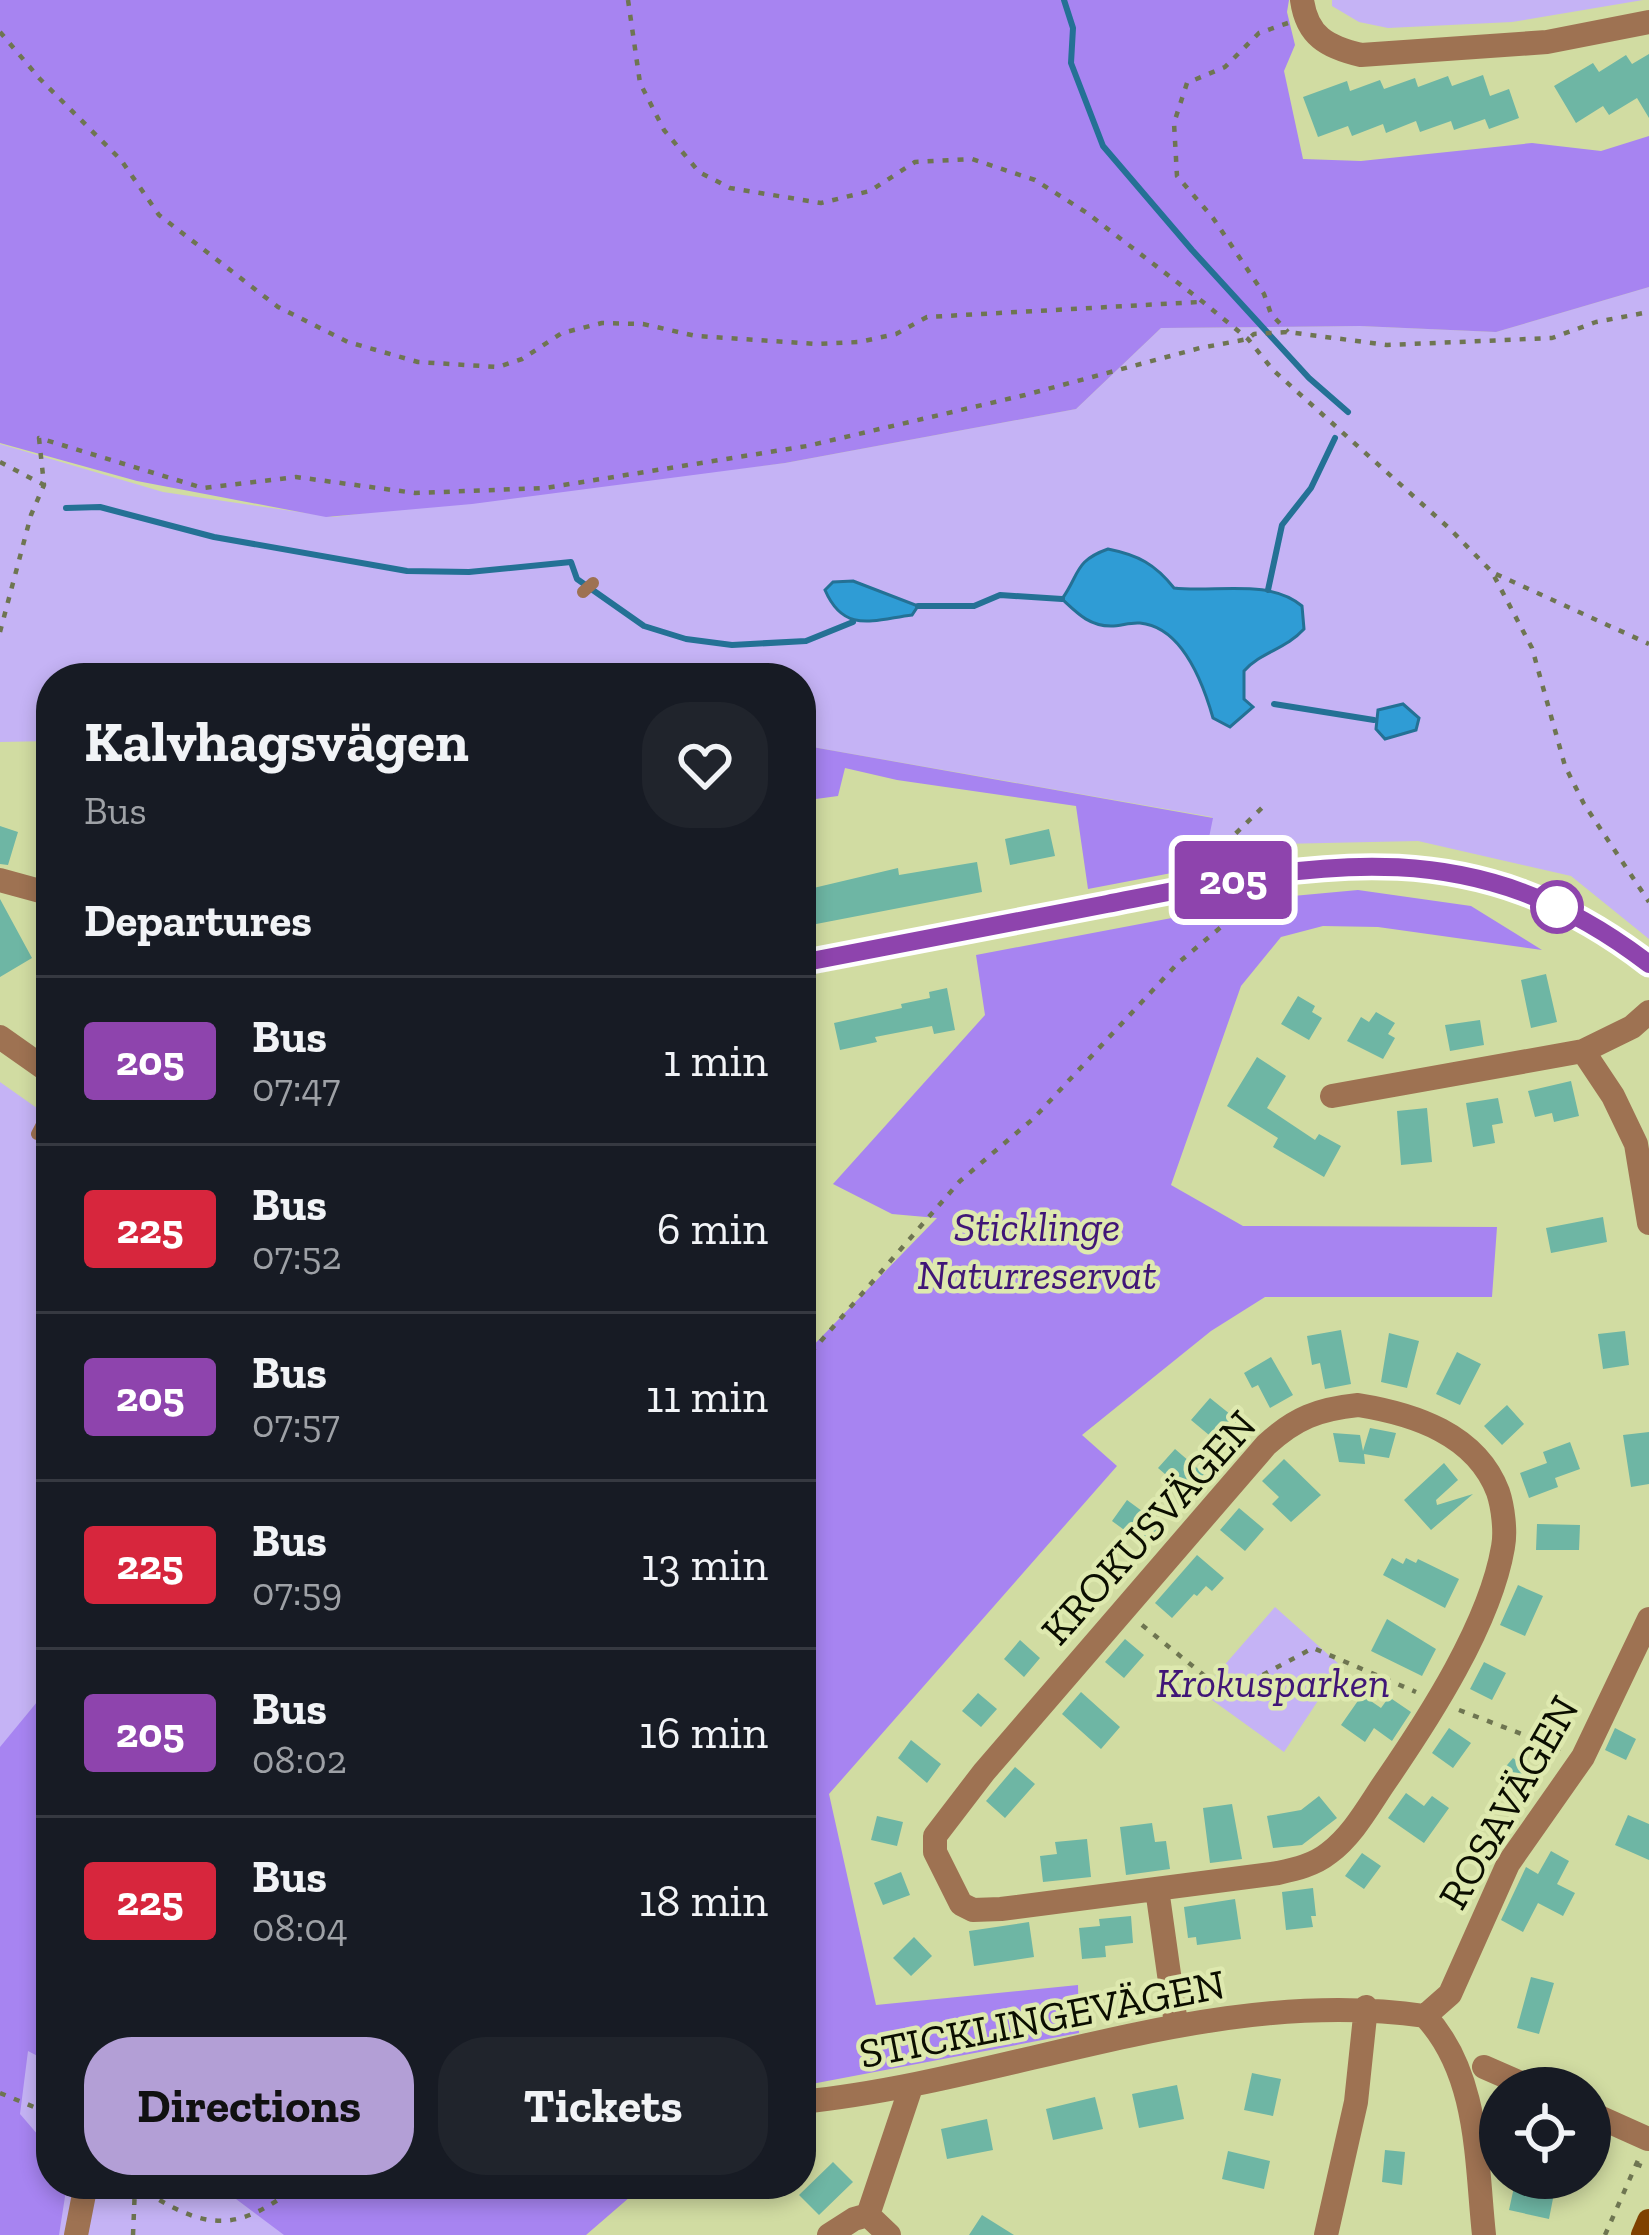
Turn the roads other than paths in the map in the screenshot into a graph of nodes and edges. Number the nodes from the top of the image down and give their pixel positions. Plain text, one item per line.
1 (1303, 8) edge
2 (1649, 22) edge
3 (0, 880) edge
4 (36, 890) edge
5 (816, 961) edge
6 (1649, 964) edge
7 (1649, 1012) edge
8 (0, 1037) edge
9 (1583, 1051) junction
10 (36, 1062) edge
11 (1332, 1096) dead end
12 (1649, 1223) edge
13 (1649, 1619) edge
14 (1157, 1889) junction
15 (1366, 2007) junction
16 (1425, 2016) junction
17 (1175, 2024) junction
18 (910, 2087) junction
19 (816, 2100) edge
20 (1611, 2123) edge
21 (1648, 2139) edge
22 (83, 2199) edge
23 (868, 2216) junction
24 (1649, 2221) edge
25 (76, 2235) edge
26 (829, 2235) edge
27 (889, 2235) edge
28 (1327, 2235) edge
29 (1484, 2235) edge
30 (1643, 2235) edge

1 - 2 street
3 - 4 street
5 - 6 street
7 - 9 street
8 - 10 street
9 - 11 street
9 - 12 street
13 - 16 street, ROSAVÄGEN
14 - 14 street, KROKUSVÄGEN
14 - 17 street
15 - 16 street, STICKLINGEVÄGEN
15 - 17 street, STICKLINGEVÄGEN
15 - 28 street
16 - 29 street
17 - 18 street, STICKLINGEVÄGEN
18 - 19 street, STICKLINGEVÄGEN
18 - 23 street
20 - 21 street
22 - 25 street
23 - 26 street
23 - 27 street
24 - 30 main road

